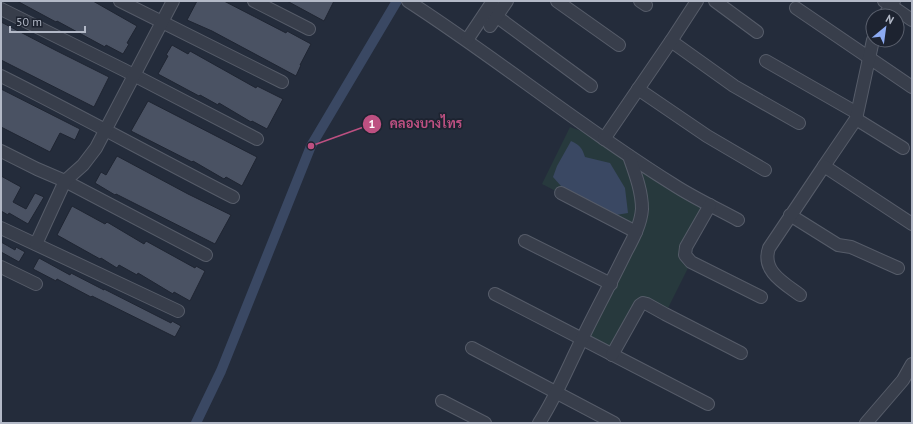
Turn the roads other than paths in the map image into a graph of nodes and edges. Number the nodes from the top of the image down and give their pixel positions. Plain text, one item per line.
1 (120, 1) edge
2 (173, 1) edge
3 (254, 1) edge
4 (493, 1) edge
5 (507, 1) edge
6 (557, 1) edge
7 (697, 1) edge
8 (715, 1) edge
9 (409, 2) edge
10 (889, 2) edge
11 (796, 8) dead end
12 (1, 9) edge
13 (912, 20) edge
14 (162, 22) junction
15 (310, 29) dead end
16 (757, 32) dead end
17 (466, 40) junction
18 (671, 42) junction
19 (619, 45) dead end
20 (871, 48) edge
21 (868, 58) junction
22 (766, 61) dead end
23 (1, 76) edge
24 (134, 76) junction
25 (282, 82) dead end
26 (591, 86) dead end
27 (912, 87) edge
28 (638, 89) junction
29 (857, 116) junction
30 (800, 123) dead end
31 (106, 130) junction
32 (257, 139) dead end
33 (604, 139) junction
34 (903, 148) dead end
35 (1, 151) edge
36 (629, 156) junction
37 (824, 166) junction
38 (765, 170) dead end
39 (65, 181) junction
40 (561, 193) dead end
41 (233, 197) dead end
42 (710, 205) junction
43 (790, 215) junction
44 (738, 220) dead end
45 (912, 224) edge
46 (1, 228) edge
47 (636, 232) junction
48 (525, 241) dead end
49 (36, 244) junction
50 (206, 255) dead end
51 (1, 267) edge
52 (898, 268) dead end
53 (36, 284) dead end
54 (611, 284) junction
55 (495, 294) dead end
56 (800, 295) dead end
57 (761, 297) dead end
58 (178, 311) dead end
59 (582, 338) junction
60 (472, 348) dead end
61 (740, 353) dead end
62 (612, 355) junction
63 (912, 364) edge
64 (556, 393) junction
65 (442, 401) dead end
66 (708, 404) dead end
67 (485, 423) edge
68 (539, 423) edge
69 (614, 423) edge
70 (866, 423) edge

1 - 14 street
2 - 14 street
3 - 15 street
4 - 17 street
5 - 26 street
6 - 19 street
7 - 18 street
8 - 16 street
9 - 17 street
10 - 13 street
11 - 21 street
12 - 24 street
14 - 24 street
14 - 25 street
17 - 33 street
18 - 28 street
18 - 30 street
20 - 21 street
21 - 27 street
21 - 29 street
22 - 29 street
23 - 31 street
24 - 31 street
24 - 32 street
28 - 33 street
28 - 38 street
29 - 34 street
29 - 37 street
31 - 39 street
31 - 41 street
33 - 36 street
35 - 39 street
36 - 42 street
36 - 47 street
37 - 43 street
37 - 45 street
39 - 49 street
39 - 50 street
40 - 47 street
42 - 44 street
42 - 57 street
43 - 52 street
43 - 56 street
46 - 49 street
47 - 54 street
48 - 54 street
49 - 58 street
51 - 53 street
54 - 59 street
55 - 59 street
59 - 62 street
59 - 64 street
60 - 64 street
61 - 62 street
62 - 66 street
63 - 70 street
64 - 68 street
64 - 69 street
65 - 67 street

